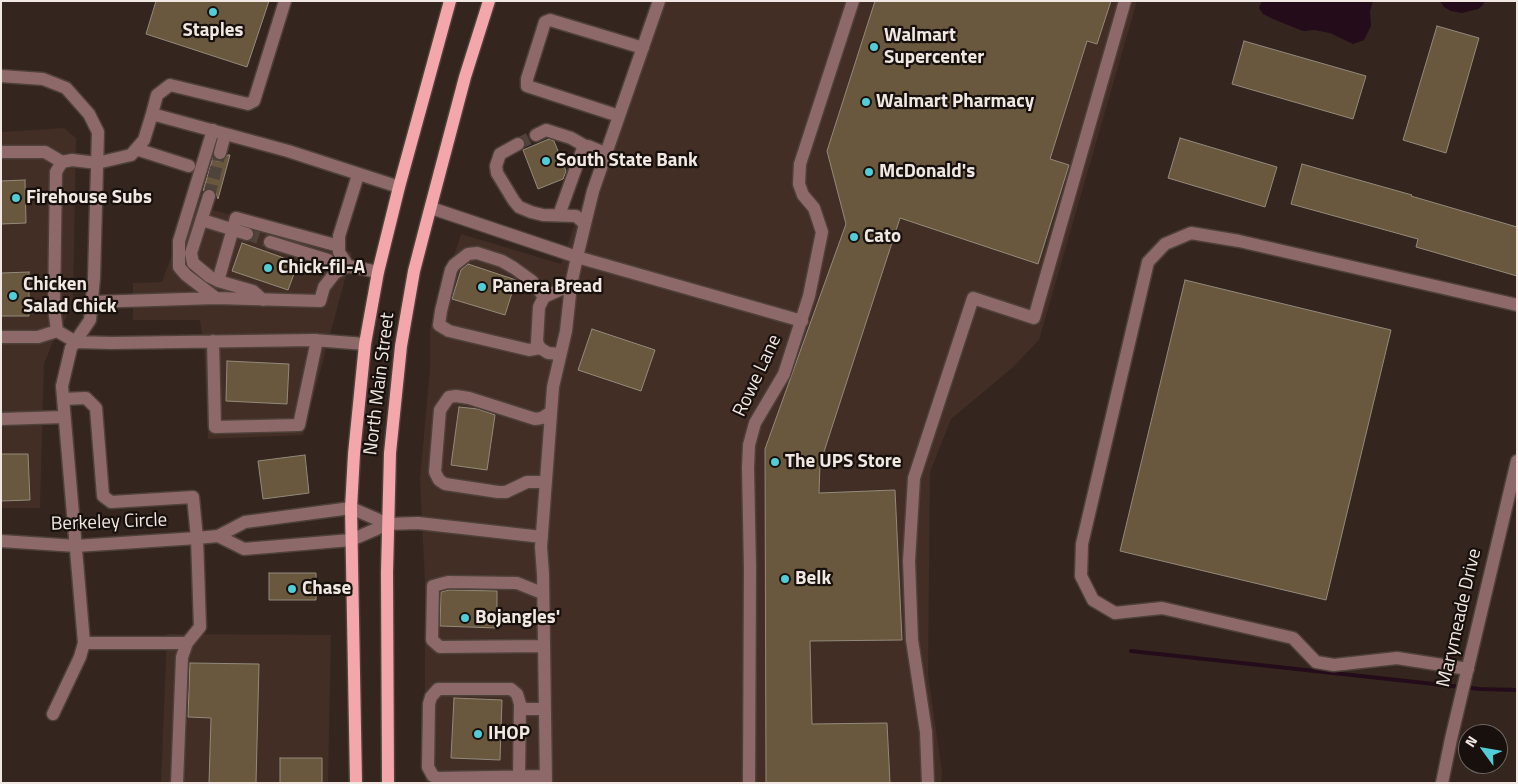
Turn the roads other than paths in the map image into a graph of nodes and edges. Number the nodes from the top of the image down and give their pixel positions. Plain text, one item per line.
1 (285, 1) edge
2 (450, 1) edge
3 (490, 1) edge
4 (659, 1) edge
5 (853, 1) edge
6 (1125, 1) edge
7 (643, 48) junction
8 (1, 76) edge
9 (152, 114) junction
10 (619, 116) junction
11 (219, 132) junction
12 (536, 135) tunnel mouth
13 (518, 144) tunnel mouth
14 (585, 146) junction
15 (136, 149) junction
16 (1, 152) edge
17 (220, 152) tunnel mouth
18 (605, 153) junction
19 (62, 162) junction
20 (97, 163) junction
21 (190, 166) dead end
22 (358, 175) junction
23 (398, 187) junction
24 (208, 196) tunnel mouth
25 (431, 208) junction
26 (559, 215) junction
27 (202, 220) junction
28 (585, 224) junction
29 (233, 230) junction
30 (247, 234) tunnel mouth
31 (337, 241) junction
32 (270, 242) tunnel mouth
33 (577, 257) junction
34 (328, 260) junction
35 (348, 266) junction
36 (378, 272) junction
37 (218, 281) junction
38 (571, 285) junction
39 (324, 287) junction
40 (216, 298) junction
41 (544, 298) junction
42 (263, 300) junction
43 (92, 302) junction
44 (1517, 306) edge
45 (802, 321) junction
46 (57, 331) junction
47 (1, 337) edge
48 (317, 340) junction
49 (213, 341) junction
50 (76, 342) junction
51 (365, 344) junction
52 (540, 348) junction
53 (560, 354) junction
54 (63, 399) junction
55 (550, 412) junction
56 (64, 417) junction
57 (1, 419) edge
58 (1517, 461) edge
59 (545, 482) junction
60 (351, 508) junction
61 (388, 524) junction
62 (218, 536) junction
63 (542, 537) junction
64 (198, 538) junction
65 (351, 540) junction
66 (1, 541) edge
67 (76, 546) junction
68 (542, 593) junction
69 (84, 643) junction
70 (187, 643) junction
71 (543, 646) junction
72 (1468, 669) junction
73 (520, 704) junction
74 (545, 709) junction
75 (53, 714) dead end
76 (519, 776) junction
77 (546, 780) edge
78 (177, 783) edge
79 (356, 783) edge
80 (388, 783) edge
81 (749, 783) edge
82 (928, 783) edge
83 (1442, 783) edge

1 - 9 street
2 - 23 main road, North Main Street
3 - 25 main road, North Main Street
4 - 7 street
5 - 45 street, Rowe Lane
6 - 82 street
7 - 10 street
7 - 10 street
8 - 20 street
9 - 11 street
9 - 15 street
10 - 18 street
11 - 17 street
11 - 22 street
11 - 40 street
12 - 14 street
13 - 26 street
14 - 18 street
14 - 26 street
15 - 20 street
15 - 21 street
16 - 19 street
18 - 28 street
19 - 20 street
19 - 46 street
20 - 43 street
22 - 23 street
22 - 31 street
23 - 36 main road, North Main Street
24 - 27 street
25 - 33 street
25 - 61 main road, North Main Street
26 - 28 street
27 - 29 street
27 - 37 street
28 - 33 street
29 - 30 street
29 - 31 street
29 - 37 street
31 - 34 street
31 - 35 street
32 - 34 street
33 - 38 street
33 - 45 street
34 - 39 street
35 - 36 street
35 - 39 street
36 - 51 main road, North Main Street
37 - 42 street
38 - 41 street
38 - 53 street
39 - 42 street
40 - 42 street
40 - 43 street
41 - 52 street
41 - 52 street
43 - 50 street
44 - 72 street
45 - 81 street, Rowe Lane
46 - 47 street
46 - 50 street
48 - 49 street
48 - 49 street
48 - 51 street
49 - 50 street
50 - 54 street
51 - 60 main road, North Main Street
52 - 53 street
53 - 55 street
54 - 56 street
54 - 64 street
55 - 59 street
55 - 59 street
56 - 57 street
56 - 67 street
58 - 72 street, Marymeade Drive
59 - 63 street
60 - 61 street
60 - 62 street, Berkeley Circle
60 - 65 main road, North Main Street
61 - 63 street
61 - 65 street
61 - 80 main road, North Main Street
62 - 64 street, Berkeley Circle
62 - 65 street
63 - 68 street
64 - 67 street, Berkeley Circle
64 - 70 street
65 - 79 main road, North Main Street
66 - 67 street, Berkeley Circle
67 - 69 street
68 - 71 street
68 - 71 street
69 - 70 street
69 - 75 street
70 - 78 street
71 - 74 street
72 - 83 street, Marymeade Drive
73 - 74 street
73 - 76 street
73 - 76 street
74 - 77 street
76 - 77 street

